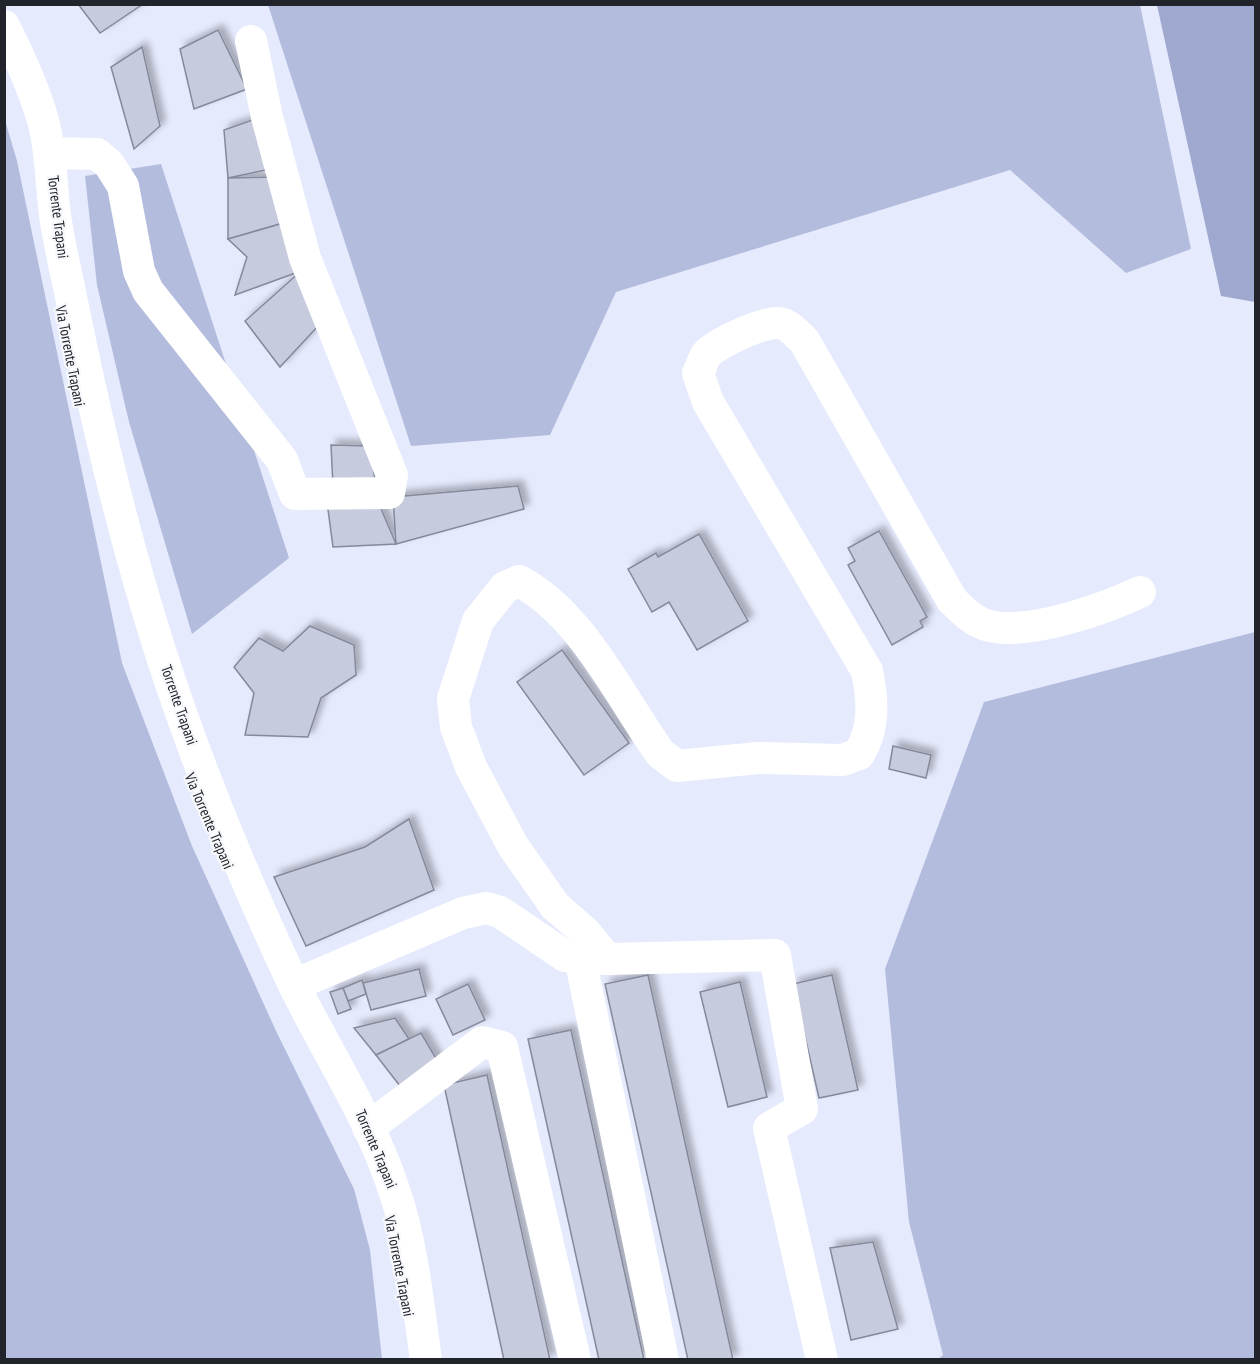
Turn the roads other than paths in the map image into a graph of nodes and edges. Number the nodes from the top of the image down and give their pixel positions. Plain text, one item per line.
1 (4, 26) edge
2 (251, 41) dead end
3 (4, 54) edge
4 (49, 153) junction
5 (1140, 592) dead end
6 (594, 958) junction
7 (294, 985) junction
8 (368, 1128) junction
9 (416, 1359) edge
10 (426, 1359) edge
11 (575, 1359) edge
12 (663, 1359) edge
13 (822, 1359) edge

1 - 4 street, Torrente Trapani
2 - 4 street
3 - 9 street, Via Torrente Trapani
4 - 7 street, Torrente Trapani
5 - 6 street
6 - 7 street
6 - 12 street
6 - 13 street
7 - 8 street, Torrente Trapani
8 - 10 street, Torrente Trapani
8 - 11 street

